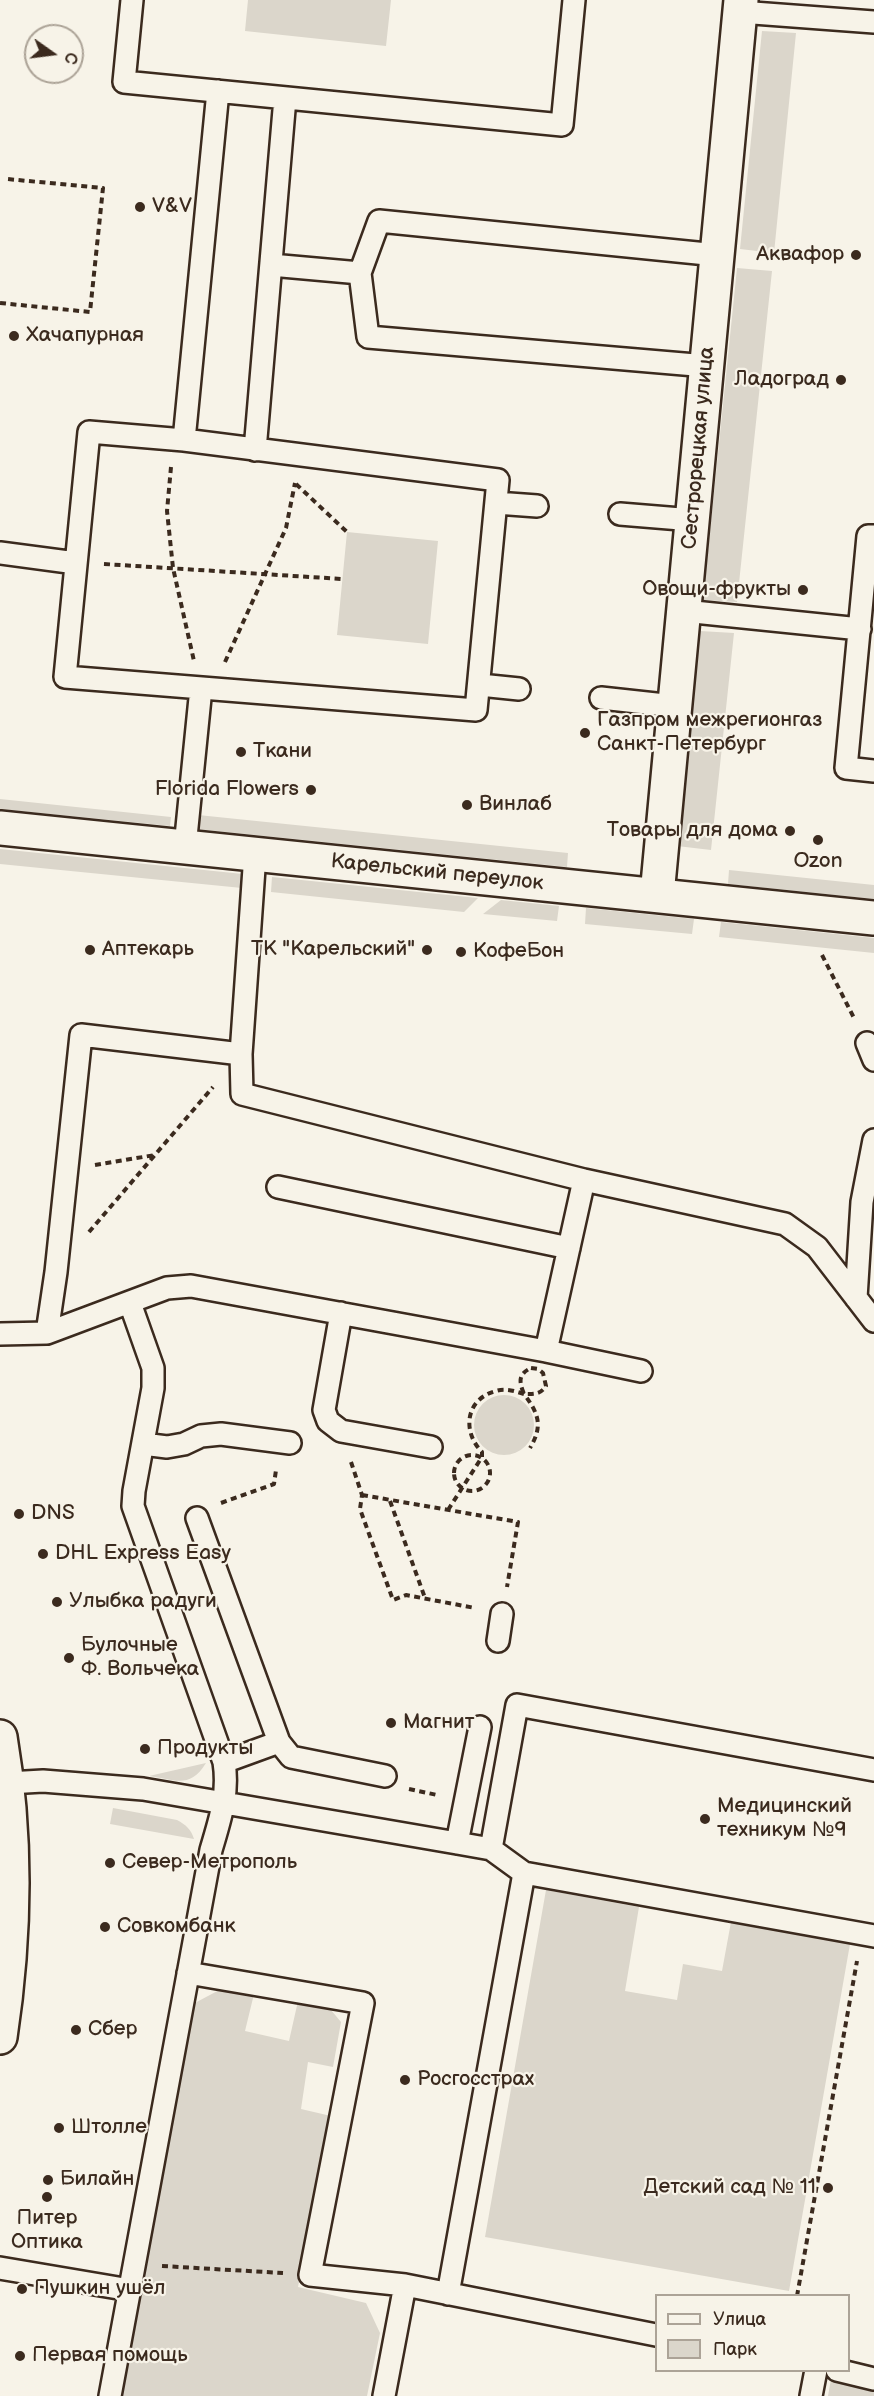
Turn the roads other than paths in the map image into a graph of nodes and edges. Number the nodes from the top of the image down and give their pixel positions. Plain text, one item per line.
1 (132, 0) edge
2 (574, 0) edge
3 (741, 6) edge
4 (874, 22) edge
5 (218, 91) junction
6 (285, 98) junction
7 (717, 255) junction
8 (271, 265) junction
9 (360, 273) junction
10 (707, 366) junction
11 (184, 440) junction
12 (255, 450) junction
13 (495, 503) junction
14 (537, 506) dead end
15 (620, 514) dead end
16 (693, 520) junction
17 (874, 536) edge
18 (0, 553) edge
19 (76, 562) junction
20 (684, 611) junction
21 (860, 629) junction
22 (480, 685) junction
23 (206, 688) junction
24 (519, 689) dead end
25 (602, 698) dead end
26 (674, 706) junction
27 (874, 771) edge
28 (0, 828) edge
29 (185, 847) junction
30 (255, 854) junction
31 (657, 895) junction
32 (874, 918) edge
33 (241, 1054) junction
34 (874, 1140) edge
35 (584, 1180) junction
36 (278, 1187) dead end
37 (868, 1203) edge
38 (569, 1248) junction
39 (856, 1298) junction
40 (130, 1303) junction
41 (341, 1313) junction
42 (874, 1321) edge
43 (47, 1333) junction
44 (0, 1334) edge
45 (546, 1351) junction
46 (640, 1371) dead end
47 (290, 1443) dead end
48 (143, 1444) junction
49 (431, 1447) dead end
50 (197, 1518) road end
51 (502, 1614) road end
52 (498, 1641) dead end
53 (480, 1726) dead end
54 (0, 1737) edge
55 (279, 1742) junction
56 (224, 1762) junction
57 (874, 1770) edge
58 (392, 1782) road end
59 (8, 1783) junction
60 (224, 1804) junction
61 (458, 1843) junction
62 (491, 1849) junction
63 (524, 1874) junction
64 (868, 1935) edge
65 (188, 1974) junction
66 (0, 2037) edge
67 (0, 2268) edge
68 (405, 2285) junction
69 (130, 2290) junction
70 (448, 2294) junction
71 (655, 2335) edge
72 (816, 2372) edge
73 (845, 2372) edge
74 (874, 2379) edge
75 (110, 2396) edge
76 (384, 2396) edge
77 (812, 2396) edge

1 - 5 lane
2 - 6 lane
3 - 4 lane
3 - 7 street, Сестрорецкая улица
5 - 6 lane
5 - 11 lane
6 - 8 lane
7 - 9 lane
7 - 10 street, Сестрорецкая улица
8 - 9 lane
8 - 12 lane
9 - 10 lane
10 - 16 street, Сестрорецкая улица
11 - 12 lane
11 - 19 lane
12 - 13 lane
13 - 14 lane
13 - 22 lane
15 - 16 lane
16 - 20 street, Сестрорецкая улица
17 - 21 lane
18 - 19 lane
19 - 23 lane
20 - 21 lane
20 - 26 street, Сестрорецкая улица
21 - 27 lane
22 - 23 lane
22 - 24 lane
23 - 29 lane
25 - 26 lane
26 - 31 street, Сестрорецкая улица
28 - 29 street, Карельский переулок
29 - 30 street, Карельский переулок
30 - 31 street, Карельский переулок
30 - 33 lane
31 - 32 street, Карельский переулок
33 - 35 lane
33 - 43 lane
34 - 37 lane
35 - 38 lane
35 - 39 lane
36 - 38 lane
37 - 39 lane
38 - 45 lane
39 - 42 lane
40 - 41 lane
40 - 43 lane
40 - 48 lane
41 - 45 lane
41 - 49 lane
43 - 44 lane
45 - 46 lane
47 - 48 lane
48 - 56 lane
50 - 55 lane
51 - 52 lane
53 - 61 lane
54 - 59 street
55 - 56 lane
55 - 58 lane
56 - 60 lane
57 - 62 lane
59 - 60 lane
59 - 66 street
60 - 61 lane
60 - 65 lane
61 - 62 lane
62 - 63 lane
63 - 64 lane
63 - 70 lane
65 - 68 lane
65 - 69 lane
67 - 69 lane
68 - 70 lane
68 - 76 lane
69 - 75 lane
70 - 71 lane
72 - 77 lane
73 - 74 lane

